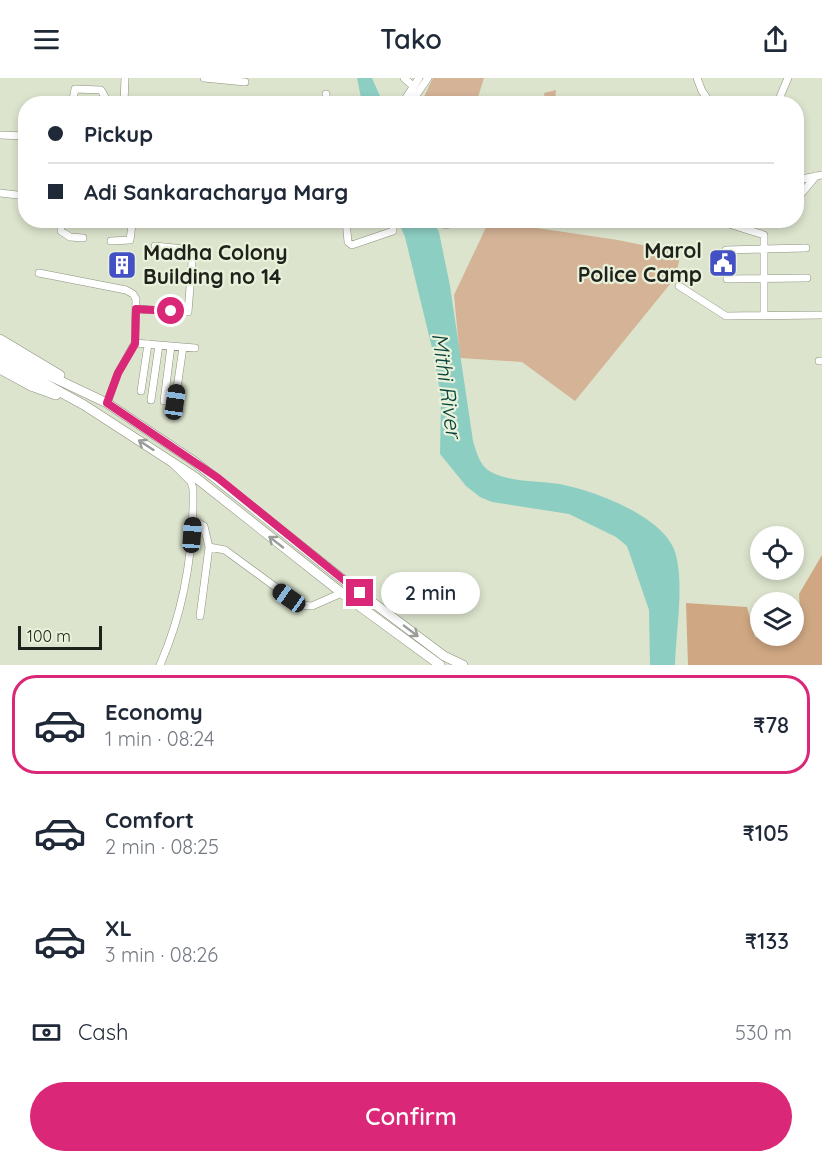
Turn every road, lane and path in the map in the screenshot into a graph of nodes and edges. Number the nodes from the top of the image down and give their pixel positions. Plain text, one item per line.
1 (125, 78) edge
2 (204, 78) edge
3 (404, 78) edge
4 (419, 78) edge
5 (428, 78) edge
6 (698, 78) edge
7 (788, 78) edge
8 (245, 82) dead end
9 (412, 86) junction
10 (326, 93) dead end
11 (74, 96) edge
12 (104, 96) edge
13 (124, 96) edge
14 (326, 96) edge
15 (406, 96) edge
16 (416, 96) edge
17 (705, 96) edge
18 (780, 96) edge
19 (0, 135) edge
20 (18, 136) edge
21 (819, 175) edge
22 (804, 178) edge
23 (804, 191) edge
24 (0, 194) edge
25 (18, 195) edge
26 (62, 228) edge
27 (132, 228) edge
28 (347, 228) edge
29 (393, 228) edge
30 (742, 228) edge
31 (83, 238) dead end
32 (111, 241) dead end
33 (154, 246) dead end
34 (806, 248) dead end
35 (764, 249) junction
36 (726, 250) dead end
37 (39, 273) dead end
38 (807, 278) dead end
39 (727, 279) dead end
40 (764, 279) junction
41 (679, 286) dead end
42 (136, 309) junction
43 (822, 315) edge
44 (764, 316) junction
45 (0, 339) edge
46 (135, 344) junction
47 (148, 344) junction
48 (159, 345) junction
49 (171, 346) junction
50 (183, 347) junction
51 (195, 348) dead end
52 (0, 349) edge
53 (0, 359) edge
54 (0, 369) edge
55 (45, 378) junction
56 (69, 386) junction
57 (141, 391) dead end
58 (151, 400) dead end
59 (164, 401) dead end
60 (175, 402) dead end
61 (107, 403) junction
62 (84, 405) junction
63 (171, 461) junction
64 (193, 520) junction
65 (209, 547) junction
66 (353, 588) junction
67 (343, 594) junction
68 (200, 616) dead end
69 (160, 665) edge
70 (440, 665) edge
71 (463, 665) edge

1 - 13 street
2 - 8 street
3 - 9 street
4 - 9 street
5 - 16 street
6 - 17 street
7 - 18 street
9 - 15 street
10 - 14 street
11 - 12 street
19 - 20 street
21 - 22 street
21 - 23 street
24 - 25 street
26 - 31 street
27 - 32 street
28 - 29 street
30 - 35 street
33 - 42 street
34 - 35 street
35 - 36 street
35 - 40 street
37 - 42 street
38 - 40 street
39 - 40 street
40 - 44 street
41 - 44 street
42 - 46 street
43 - 44 street
45 - 56 main road
46 - 47 street
46 - 61 street
47 - 48 street
47 - 57 street
48 - 49 street
48 - 58 street
49 - 50 street
49 - 59 street
50 - 51 street
50 - 60 street
52 - 55 main road
53 - 55 main road
54 - 62 main road
55 - 56 main road
55 - 62 main road
56 - 61 main road
61 - 66 main road
63 -> 62 main road
63 - 64 street
67 -> 63 main road
64 - 65 street
64 - 69 street
65 - 67 street
65 - 68 street
66 - 67 street
66 -> 71 main road
67 - 70 main road

